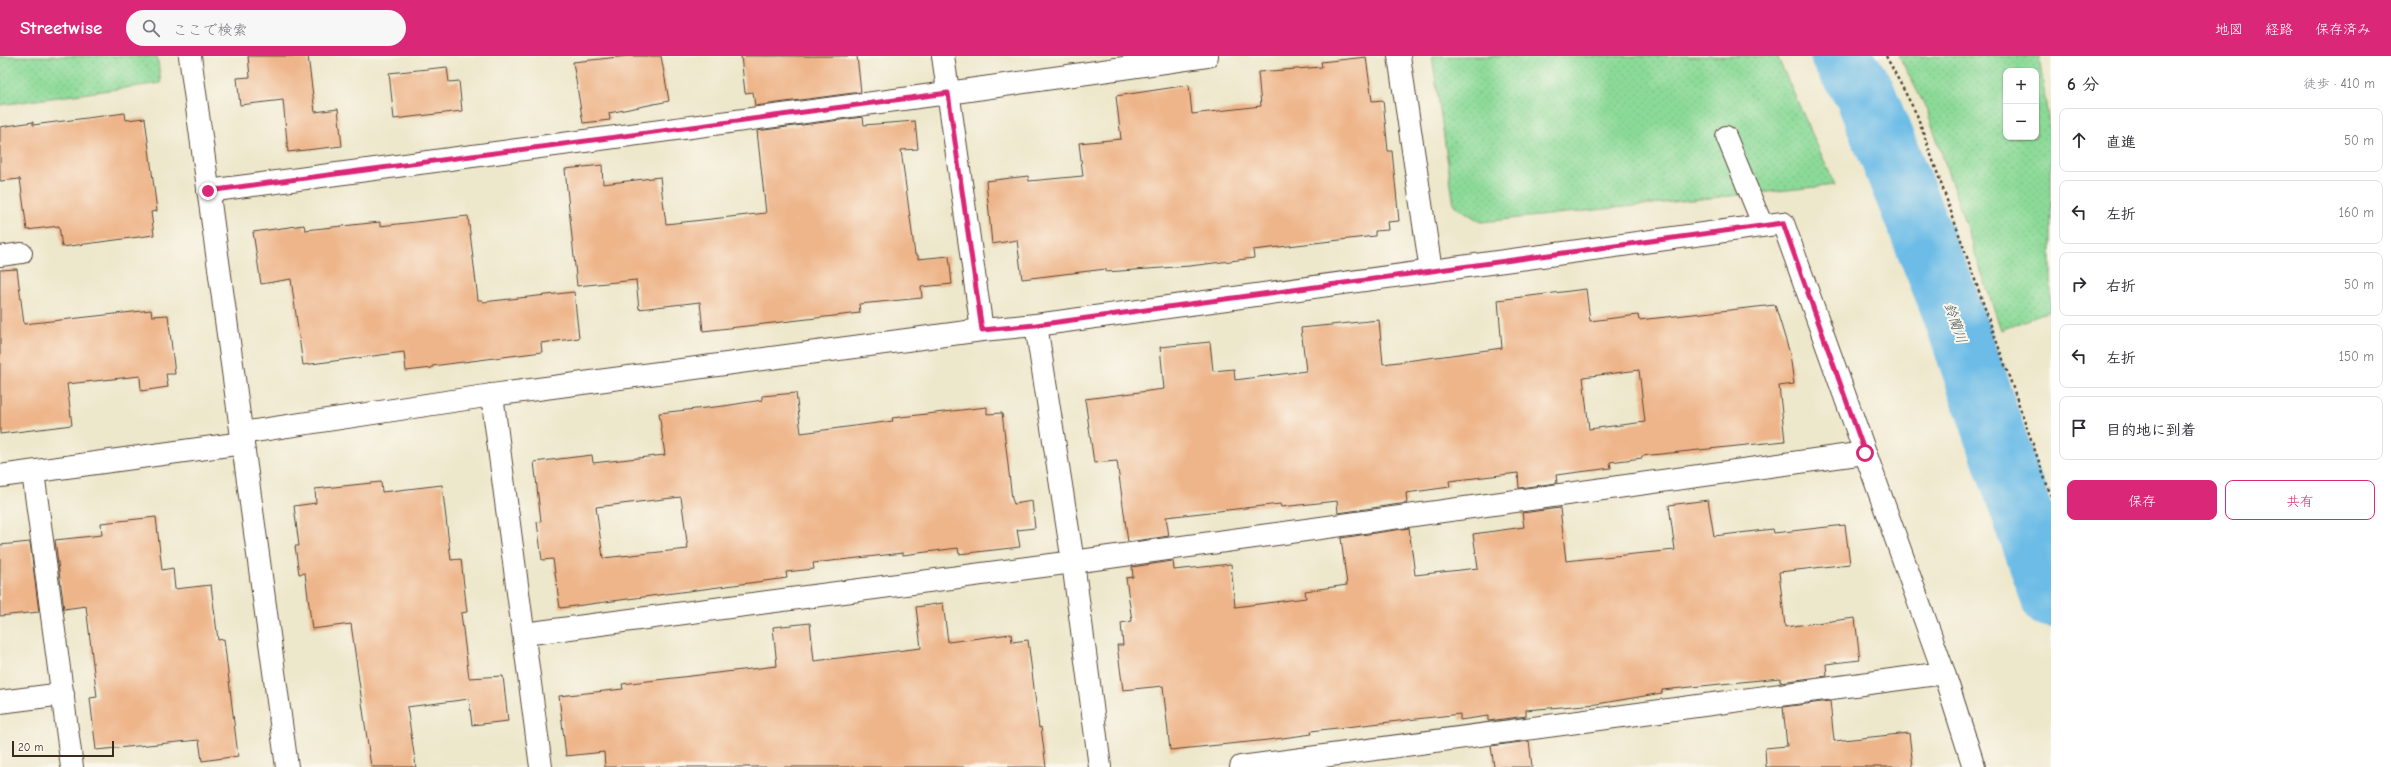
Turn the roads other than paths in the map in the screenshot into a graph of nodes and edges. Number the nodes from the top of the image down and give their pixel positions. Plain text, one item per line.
1 (190, 56) edge
2 (943, 56) edge
3 (1207, 56) edge
4 (1399, 56) edge
5 (948, 93) junction
6 (1726, 136) dead end
7 (208, 191) junction
8 (1763, 226) junction
9 (22, 253) dead end
10 (0, 256) edge
11 (1431, 271) junction
12 (1036, 325) junction
13 (982, 330) junction
14 (492, 395) junction
15 (243, 438) junction
16 (1865, 453) junction
17 (33, 472) junction
18 (0, 476) edge
19 (1073, 562) junction
20 (524, 634) junction
21 (1944, 673) junction
22 (63, 694) junction
23 (0, 702) edge
24 (72, 767) edge
25 (287, 767) edge
26 (541, 767) edge
27 (1100, 767) edge
28 (1241, 767) edge
29 (1974, 767) edge

1 - 7 street
2 - 5 street
3 - 5 street
4 - 11 street
5 - 7 street
5 - 13 street
6 - 8 lane
7 - 15 street
8 - 11 street
8 - 16 street
9 - 10 lane
11 - 12 street
12 - 13 street
12 - 19 street
13 - 14 street
14 - 15 street
14 - 20 street
15 - 17 street
15 - 25 street
16 - 19 street
16 - 21 street
17 - 18 street
17 - 22 street
19 - 20 street
19 - 27 street
20 - 26 street
21 - 28 street
21 - 29 street
22 - 23 street
22 - 24 street

